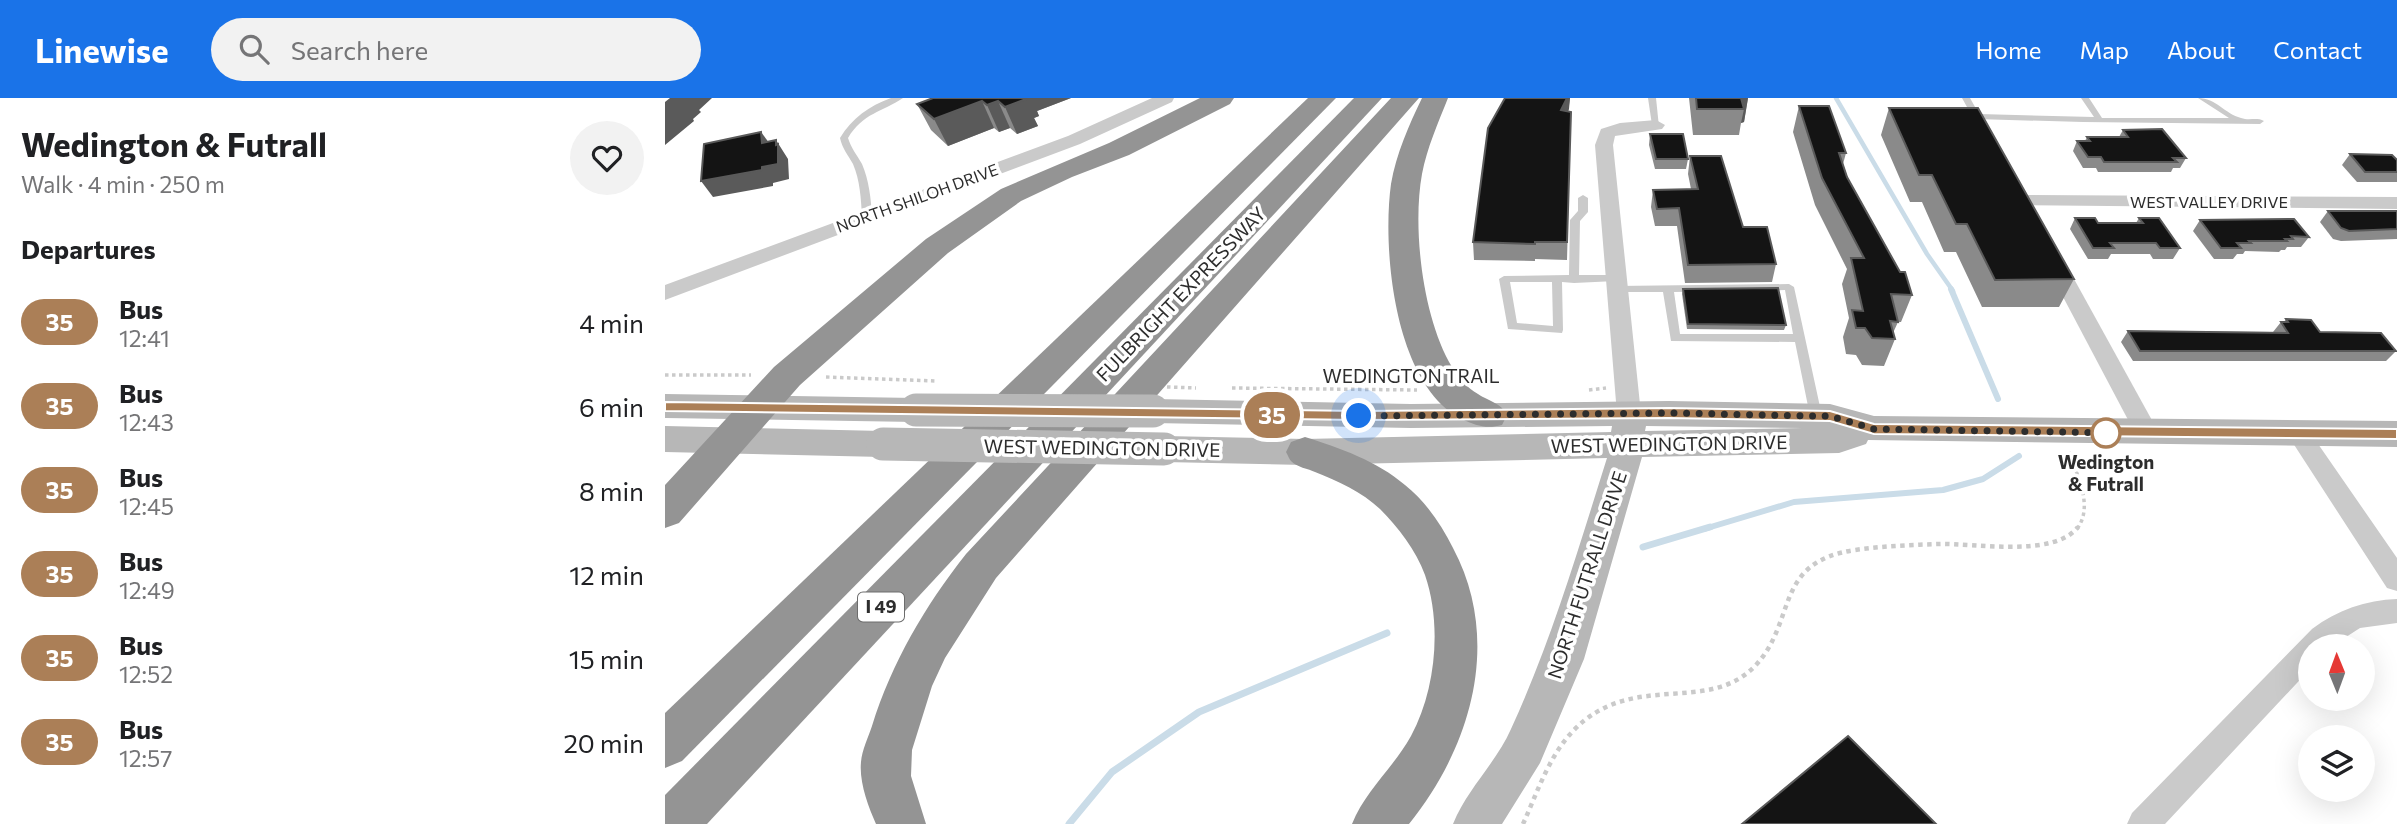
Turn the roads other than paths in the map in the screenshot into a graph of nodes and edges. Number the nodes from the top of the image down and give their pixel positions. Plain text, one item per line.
1 (899, 98) edge
2 (1166, 98) edge
3 (1221, 98) edge
4 (1323, 98) edge
5 (1369, 98) edge
6 (1406, 98) edge
7 (1435, 98) edge
8 (1652, 98) edge
9 (1966, 98) edge
10 (2085, 98) edge
11 (2202, 98) edge
12 (1976, 116) junction
13 (2099, 119) junction
14 (2238, 121) junction
15 (2260, 121) dead end
16 (1656, 125) joint
17 (1989, 141) edge
18 (1583, 198) dead end
19 (2397, 202) edge
20 (867, 216) junction
21 (1574, 279) junction
22 (1557, 280) junction
23 (1616, 284) junction
24 (1668, 288) junction
25 (665, 293) edge
26 (1800, 338) junction
27 (665, 406) edge
28 (759, 408) junction
29 (1489, 415) junction
30 (1627, 415) junction
31 (1816, 416) junction
32 (1874, 429) junction
33 (2147, 433) junction
34 (2299, 434) junction
35 (2397, 435) edge
36 (665, 439) edge
37 (729, 440) junction
38 (1305, 452) junction
39 (665, 512) edge
40 (2397, 580) edge
41 (2397, 611) edge
42 (2324, 634) edge
43 (2298, 661) edge
44 (665, 745) edge
45 (672, 824) edge
46 (901, 824) edge
47 (1377, 824) edge
48 (1476, 824) edge
49 (2143, 824) edge

1 - 20 lane
2 - 20 street, NORTH SHILOH DRIVE
3 - 28 highway
4 - 44 highway, FULBRIGHT EXPRESSWAY / I 49
5 - 45 highway, FULBRIGHT EXPRESSWAY / I 49
6 - 46 highway
7 - 29 highway
8 - 16 lane, NORTH FUTRALL DRIVE
9 - 12 lane
10 - 13 lane
11 - 14 lane
12 - 13 lane
12 - 17 street
13 - 14 lane
14 - 15 lane
16 - 23 street, NORTH FUTRALL DRIVE
18 - 21 lane
19 - 33 street, WEST VALLEY DRIVE
20 - 25 street, NORTH SHILOH DRIVE
21 - 22 lane
21 - 23 lane
22 - 22 lane
23 - 24 lane
23 - 30 street, NORTH FUTRALL DRIVE
24 - 26 lane
24 - 26 lane
26 - 31 lane
27 - 28 main road, WEST WEDINGTON DRIVE
28 - 29 main road, WEST WEDINGTON DRIVE, bridge
28 - 37 highway
29 - 30 main road, WEST WEDINGTON DRIVE
30 - 31 main road, WEST WEDINGTON DRIVE
30 - 32 main road, WEST WEDINGTON DRIVE
30 - 38 main road, WEST WEDINGTON DRIVE
30 - 48 main road, NORTH FUTRALL DRIVE
31 - 32 main road, WEST WEDINGTON DRIVE
32 - 33 main road, WEST WEDINGTON DRIVE
33 - 34 main road, WEST WEDINGTON DRIVE
34 - 35 main road, WEST WEDINGTON DRIVE
34 - 40 street
36 - 37 main road, WEST WEDINGTON DRIVE
37 - 38 main road, WEST WEDINGTON DRIVE, bridge
37 - 39 highway
38 - 47 highway
41 - 42 street
43 - 49 street

